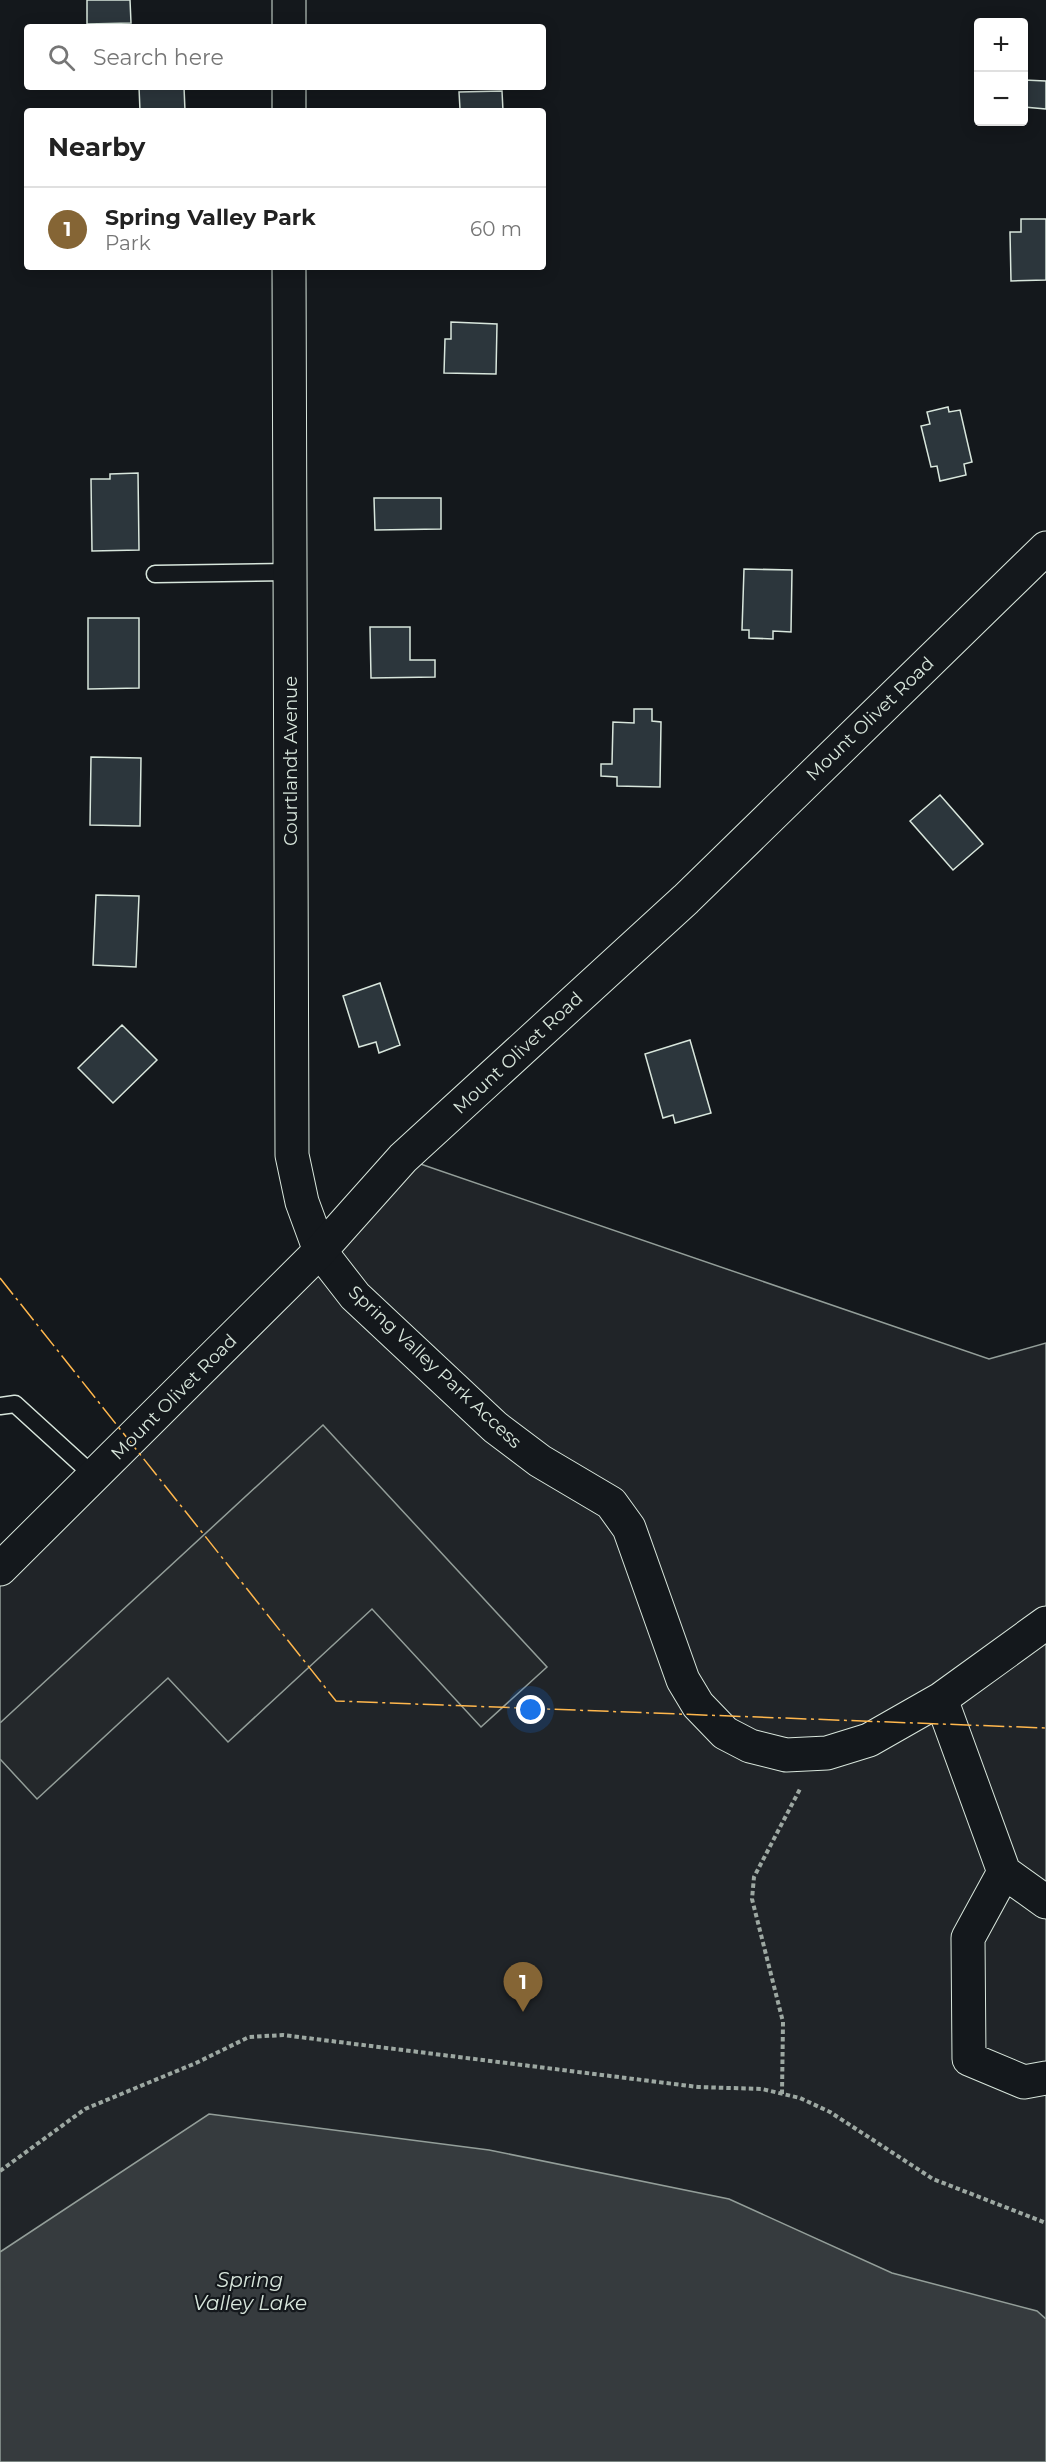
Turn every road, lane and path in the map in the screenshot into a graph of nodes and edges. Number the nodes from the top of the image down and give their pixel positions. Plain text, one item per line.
1 (289, 0) edge
2 (289, 24) edge
3 (289, 90) edge
4 (289, 108) edge
5 (289, 270) edge
6 (1046, 548) edge
7 (290, 572) junction
8 (155, 574) dead end
9 (320, 1251) junction
10 (0, 1406) edge
11 (94, 1476) junction
12 (0, 1569) edge
13 (1046, 1623) edge
14 (941, 1699) junction
15 (813, 1754) junction
16 (1004, 1872) junction
17 (1046, 1902) edge
18 (1046, 2079) edge
19 (782, 2094) junction
20 (0, 2171) edge
21 (1046, 2223) edge

1 - 2 street
3 - 4 street
5 - 7 street, Courtlandt Avenue
6 - 9 street, Mount Olivet Road
7 - 8 lane
7 - 9 street, Courtlandt Avenue
9 - 11 street, Mount Olivet Road
9 - 15 street, Spring Valley Park Access
10 - 11 lane
11 - 12 street, Mount Olivet Road
13 - 14 street, Spring Valley Park Access
14 - 15 street, Spring Valley Park Access
14 - 16 street
15 - 19 path
16 - 17 street
16 - 18 street
19 - 20 path
19 - 21 path

